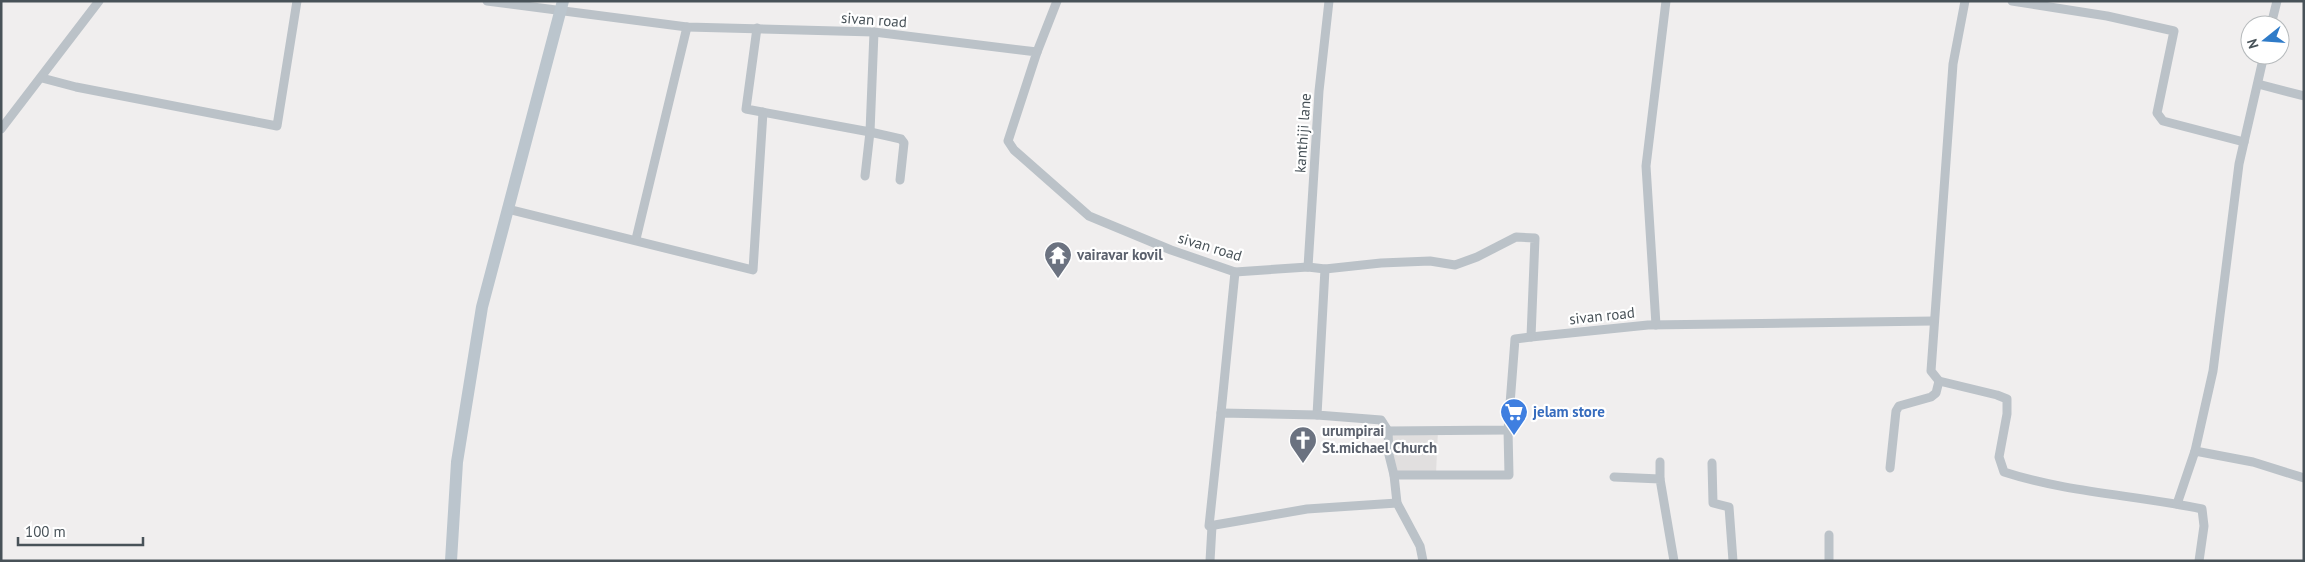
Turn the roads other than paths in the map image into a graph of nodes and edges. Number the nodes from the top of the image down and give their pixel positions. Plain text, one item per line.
1 (297, 1) edge
2 (487, 1) edge
3 (1057, 1) edge
4 (1328, 1) edge
5 (1666, 1) edge
6 (1965, 1) edge
7 (2012, 1) edge
8 (2276, 1) edge
9 (98, 2) edge
10 (561, 6) edge
11 (2273, 15) edge
12 (687, 27) junction
13 (757, 28) junction
14 (874, 32) junction
15 (1037, 52) junction
16 (2262, 65) edge
17 (42, 78) junction
18 (2258, 84) junction
19 (2304, 96) edge
20 (763, 112) junction
21 (1, 129) edge
22 (870, 132) junction
23 (2244, 142) junction
24 (865, 176) dead end
25 (900, 180) dead end
26 (508, 209) junction
27 (636, 239) junction
28 (1308, 267) junction
29 (1325, 269) junction
30 (1236, 272) junction
31 (1932, 321) junction
32 (1656, 325) junction
33 (1531, 337) junction
34 (1939, 381) junction
35 (1221, 412) junction
36 (1316, 415) junction
37 (1508, 430) junction
38 (1388, 431) junction
39 (2195, 451) junction
40 (1660, 462) dead end
41 (1712, 463) dead end
42 (1890, 468) dead end
43 (1394, 475) junction
44 (1614, 477) dead end
45 (1660, 478) junction
46 (2304, 478) edge
47 (1397, 503) junction
48 (2176, 504) junction
49 (1212, 526) junction
50 (1829, 535) dead end
51 (451, 561) edge
52 (1210, 561) edge
53 (1423, 561) edge
54 (1674, 561) edge
55 (1733, 561) edge
56 (1829, 561) edge
57 (2199, 561) edge

1 - 17 street
2 - 10 street, sivan road
3 - 15 street
4 - 28 street, kanthiji lane
5 - 32 street
6 - 31 street
7 - 23 street
8 - 11 street
9 - 17 street
10 - 12 street, sivan road
10 - 26 street
12 - 13 street, sivan road
12 - 27 street
13 - 14 street, sivan road
13 - 20 street
14 - 15 street, sivan road
14 - 22 street
15 - 30 street, sivan road
16 - 18 street
17 - 21 street
18 - 19 street
18 - 23 street
20 - 22 street
20 - 27 street
22 - 24 street
22 - 25 street
23 - 39 street
26 - 27 street
26 - 51 street
28 - 29 street, sivan road
28 - 30 street, sivan road
29 - 33 street, sivan road
29 - 36 street
30 - 35 street
31 - 32 street, sivan road
31 - 34 street
32 - 33 street, sivan road
33 - 37 street
34 - 42 street
34 - 48 street
35 - 36 street
35 - 49 street
36 - 38 street
37 - 38 street
37 - 43 street
38 - 43 street
39 - 46 street
39 - 48 street
40 - 45 street
41 - 55 street
43 - 47 street
44 - 45 street
45 - 54 street
47 - 49 street
47 - 53 street
48 - 57 street
49 - 52 street
50 - 56 street

